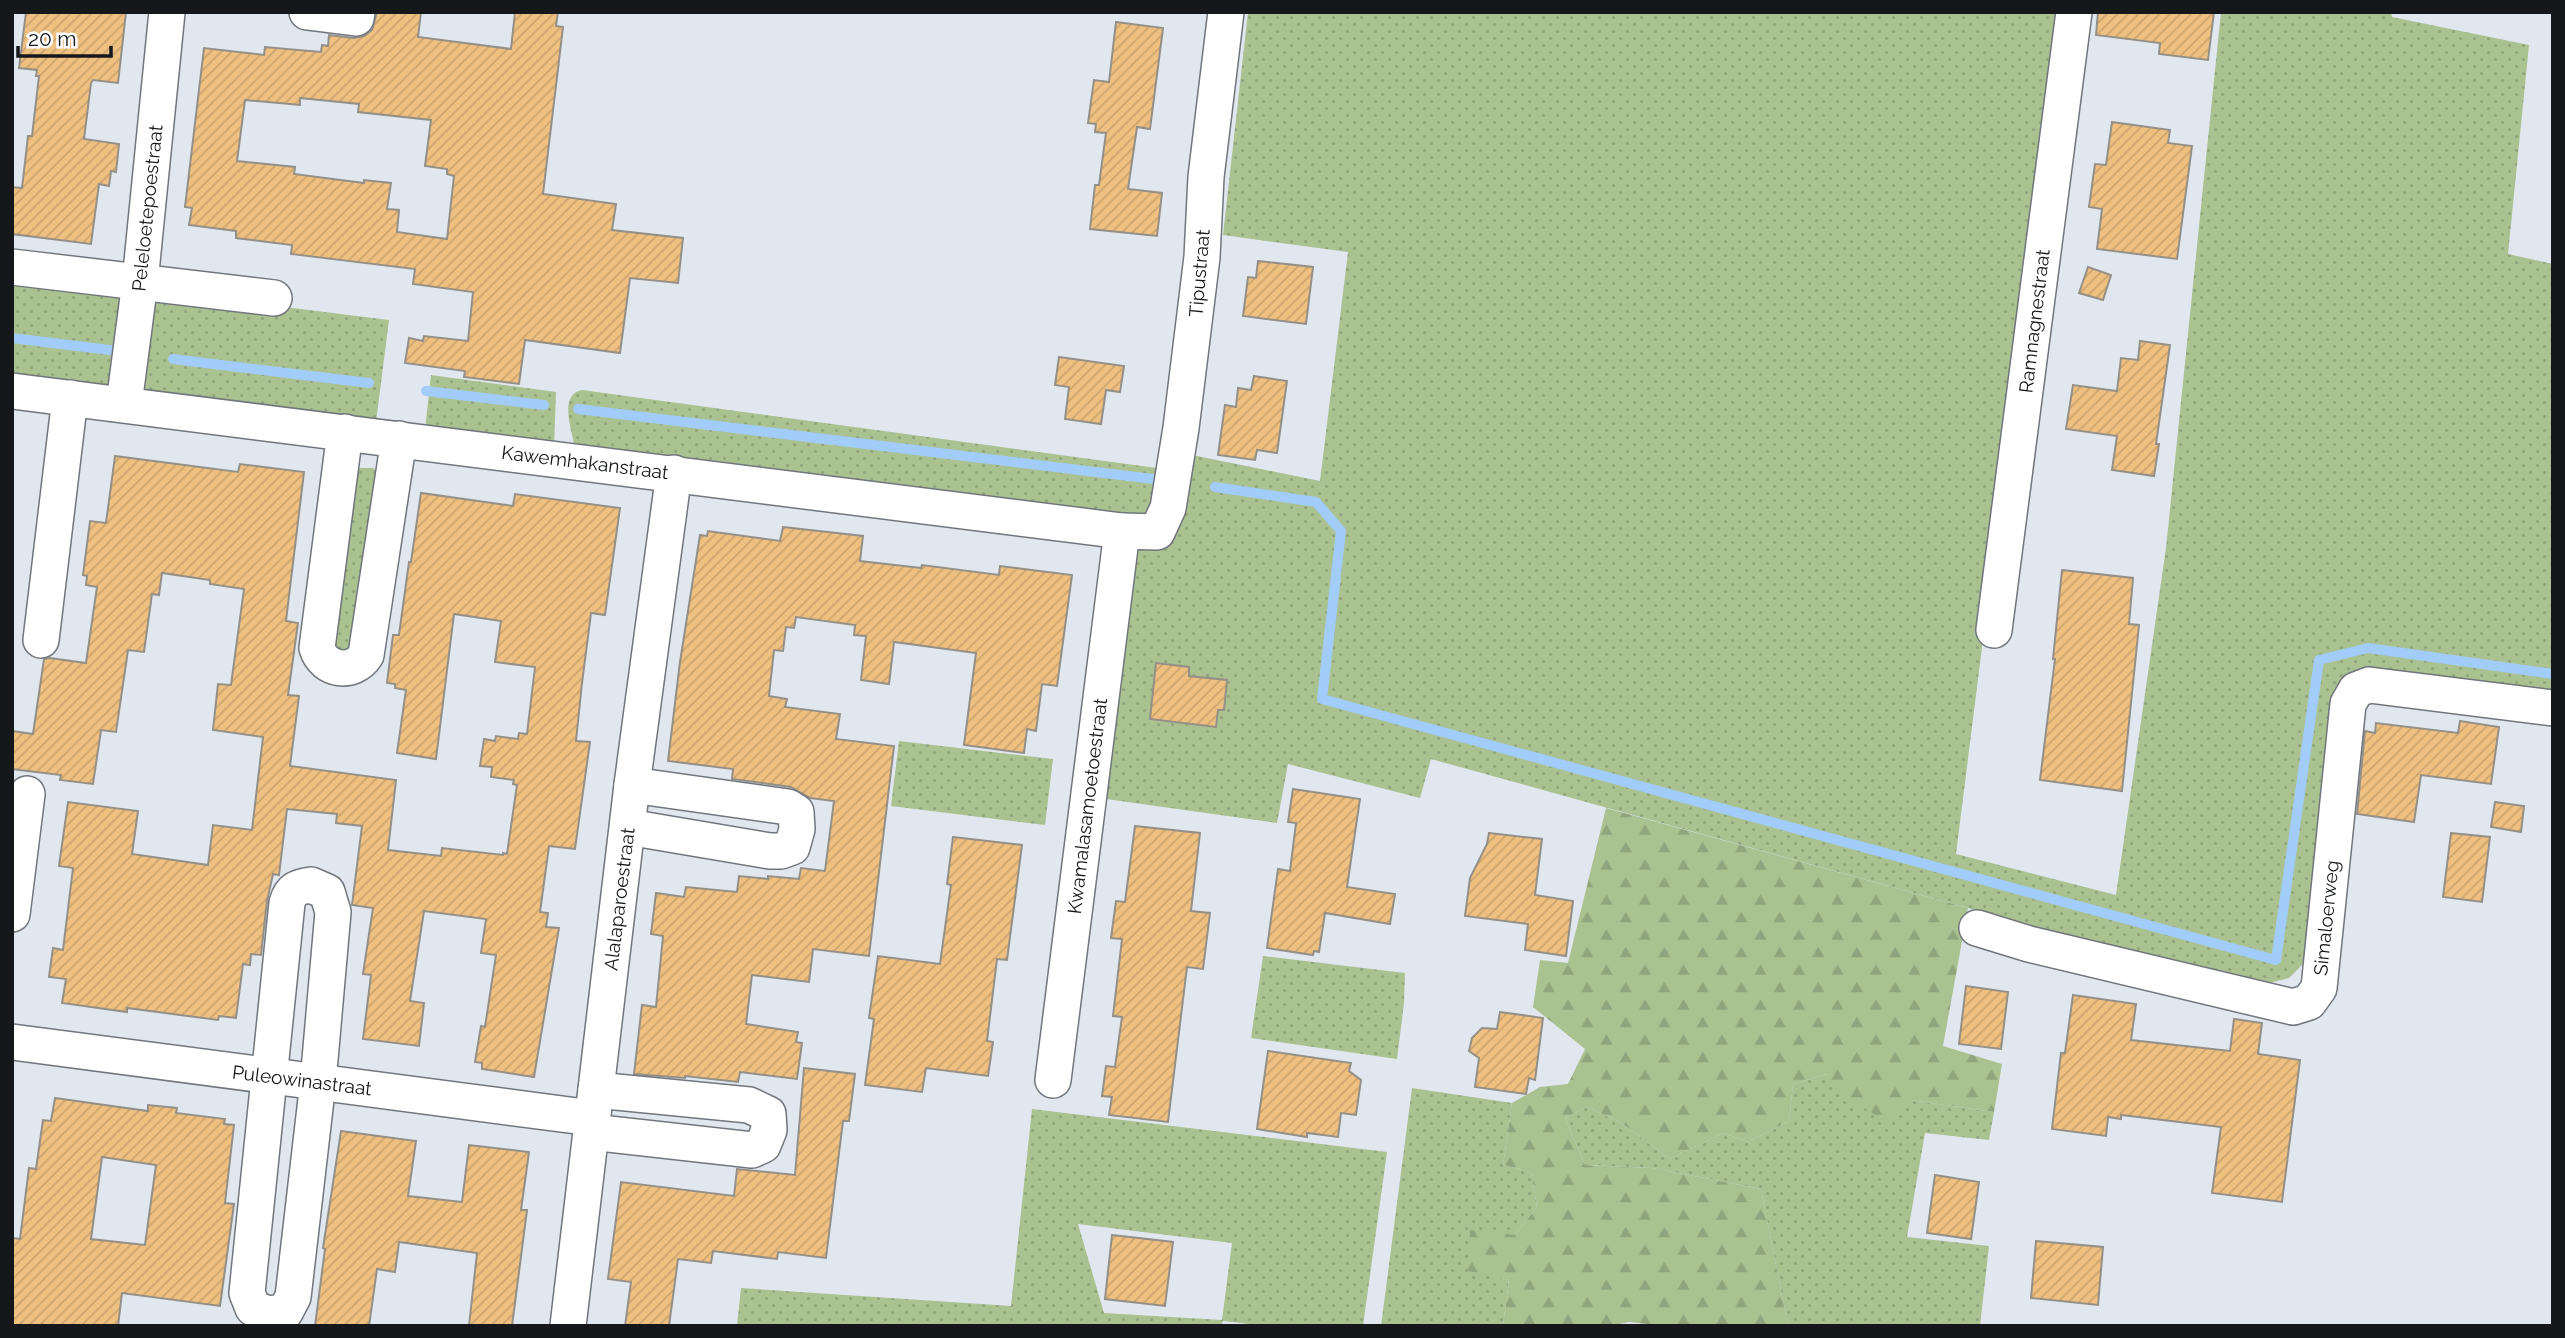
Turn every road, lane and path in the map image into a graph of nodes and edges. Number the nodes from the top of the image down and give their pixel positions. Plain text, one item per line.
1 (167, 12) edge
2 (307, 12) edge
3 (357, 12) edge
4 (1226, 12) edge
5 (2074, 12) edge
6 (12, 267) edge
7 (140, 282) junction
8 (274, 298) dead end
9 (12, 391) edge
10 (70, 398) junction
11 (124, 404) junction
12 (345, 432) junction
13 (399, 439) junction
14 (674, 474) junction
15 (1122, 531) junction
16 (1157, 532) joint
17 (1994, 630) dead end
18 (41, 640) dead end
19 (2553, 708) edge
20 (632, 785) junction
21 (27, 794) dead end
22 (628, 827) junction
23 (12, 914) edge
24 (1977, 928) dead end
25 (12, 1042) edge
26 (271, 1077) junction
27 (1052, 1080) dead end
28 (318, 1082) junction
29 (593, 1113) junction
30 (568, 1326) edge

1 - 7 street, Peleloetepoestraat
2 - 3 street
4 - 16 street, Tipustraat
5 - 17 street, Ramnagnestraat
6 - 7 street
7 - 8 street
7 - 11 street, Peleloetepoestraat
9 - 10 street, Kawemhakanstraat
10 - 11 street, Kawemhakanstraat
10 - 18 street
11 - 12 street, Kawemhakanstraat
12 - 13 street, Kawemhakanstraat
12 - 13 street
13 - 14 street, Kawemhakanstraat
14 - 15 street, Kawemhakanstraat
14 - 20 street, Alalaparoestraat
15 - 16 street, Kawemhakanstraat
15 - 27 street, Kwamalasamoetoestraat
19 - 24 street, Simaloerweg
20 - 22 street, Alalaparoestraat
20 - 22 street
21 - 23 street
22 - 29 street, Alalaparoestraat
25 - 26 street, Puleowinastraat
26 - 28 street, Puleowinastraat
26 - 28 street
26 - 28 street
28 - 29 street, Puleowinastraat
29 - 30 street, Alalaparoestraat

